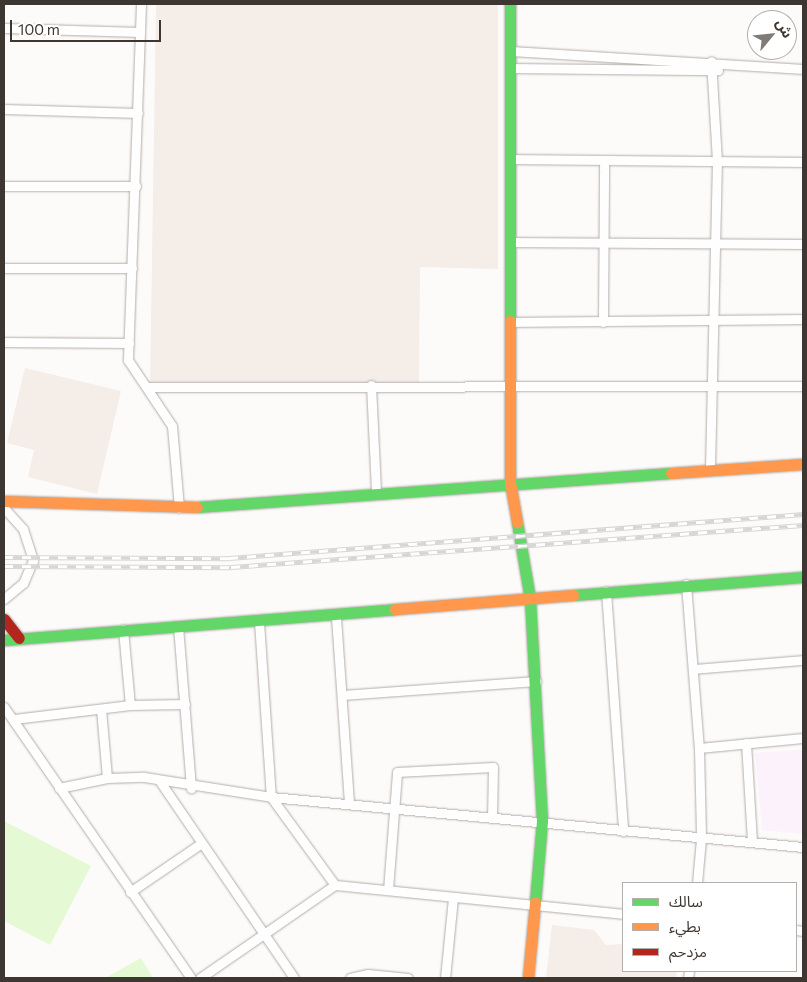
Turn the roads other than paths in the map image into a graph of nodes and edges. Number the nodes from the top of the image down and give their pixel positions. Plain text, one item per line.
1 (140, 4) edge
2 (510, 4) edge
3 (4, 28) edge
4 (140, 32) junction
5 (510, 51) junction
6 (605, 56) junction
7 (711, 61) junction
8 (727, 66) junction
9 (510, 68) junction
10 (803, 69) edge
11 (604, 70) junction
12 (712, 72) junction
13 (4, 110) edge
14 (138, 113) junction
15 (510, 160) junction
16 (604, 160) junction
17 (716, 161) junction
18 (803, 162) edge
19 (4, 186) edge
20 (136, 186) junction
21 (510, 242) junction
22 (604, 243) junction
23 (716, 244) junction
24 (803, 244) edge
25 (4, 268) edge
26 (132, 268) junction
27 (803, 319) edge
28 (510, 322) junction
29 (603, 322) junction
30 (716, 322) junction
31 (4, 342) edge
32 (129, 343) junction
33 (510, 384) junction
34 (371, 385) junction
35 (803, 386) edge
36 (148, 387) junction
37 (714, 388) junction
38 (803, 464) edge
39 (710, 468) junction
40 (510, 482) junction
41 (376, 493) junction
42 (4, 501) edge
43 (4, 508) edge
44 (179, 508) junction
45 (803, 577) edge
46 (686, 584) junction
47 (606, 591) junction
48 (4, 599) edge
49 (530, 599) junction
50 (336, 617) junction
51 (4, 619) edge
52 (259, 622) junction
53 (178, 626) junction
54 (123, 629) junction
55 (18, 638) junction
56 (4, 640) edge
57 (803, 660) edge
58 (693, 669) junction
59 (536, 681) junction
60 (342, 695) junction
61 (185, 704) junction
62 (130, 705) junction
63 (4, 707) edge
64 (101, 709) junction
65 (14, 719) junction
66 (803, 738) edge
67 (746, 743) junction
68 (699, 748) junction
69 (107, 778) junction
70 (159, 780) junction
71 (59, 788) junction
72 (191, 788) junction
73 (271, 797) junction
74 (349, 803) junction
75 (396, 808) junction
76 (492, 817) junction
77 (542, 821) junction
78 (623, 831) junction
79 (701, 839) junction
80 (752, 842) junction
81 (200, 844) junction
82 (803, 847) edge
83 (697, 882) edge
84 (335, 885) junction
85 (388, 890) junction
86 (130, 892) junction
87 (453, 898) junction
88 (537, 906) junction
89 (622, 914) edge
90 (264, 936) junction
91 (192, 978) edge
92 (200, 978) edge
93 (294, 978) edge
94 (350, 978) edge
95 (402, 978) edge
96 (445, 978) edge
97 (528, 978) edge

1 - 4 street
2 - 5 street
3 - 4 street
4 - 14 street
5 - 6 street
5 - 9 street
6 - 7 street
6 - 11 street
7 - 8 street
7 - 12 street
8 - 10 street
8 - 12 street
9 - 11 street
9 - 15 street
11 - 12 street
12 - 17 street
13 - 14 street
14 - 20 street
15 - 16 street
15 - 21 street
16 - 17 street
16 - 22 street
17 - 18 street
17 - 23 street
19 - 20 street
20 - 26 street
21 - 22 street
21 - 28 street
22 - 23 street
22 - 29 street
23 - 24 street
23 - 30 street
25 - 26 street
26 - 32 street
27 - 30 street
28 - 29 street
28 - 33 street
29 - 30 street
30 - 37 street
31 - 32 street
32 - 36 street
33 - 34 street
33 - 37 street
33 - 40 street
34 - 36 street
34 - 41 street
35 - 37 street
36 - 44 street
37 - 39 street
38 - 39 street
39 - 40 street
40 - 41 street
40 - 49 street
41 - 44 street
42 - 44 street
43 - 48 street
45 - 46 street
46 - 47 street
46 - 58 street
47 - 49 street
47 - 78 street
49 - 50 street
49 - 59 street
50 - 52 street
50 - 60 street
51 - 55 street
52 - 53 street
52 - 73 street
53 - 54 street
53 - 61 street
54 - 55 street
54 - 62 street
55 - 56 street
57 - 58 street
58 - 68 street
59 - 60 street
59 - 77 street
60 - 74 street
61 - 62 street
61 - 72 street
62 - 64 street
63 - 65 street
64 - 65 street
64 - 69 street
65 - 71 street
66 - 67 street
67 - 68 street
67 - 80 street
68 - 79 street
69 - 70 street
69 - 71 street
70 - 72 street
70 - 81 street
71 - 86 street
72 - 73 street
73 - 74 street
73 - 84 street
74 - 75 street
75 - 76 street
75 - 76 street
75 - 85 street
76 - 77 street
77 - 78 street
77 - 88 street
78 - 79 street
79 - 80 street
79 - 83 street
80 - 82 street
81 - 86 street
81 - 90 street
84 - 85 street
84 - 90 street
85 - 87 street
86 - 91 street
87 - 88 street
87 - 96 street
88 - 89 street
88 - 97 street
90 - 92 street
90 - 93 street
94 - 95 street

